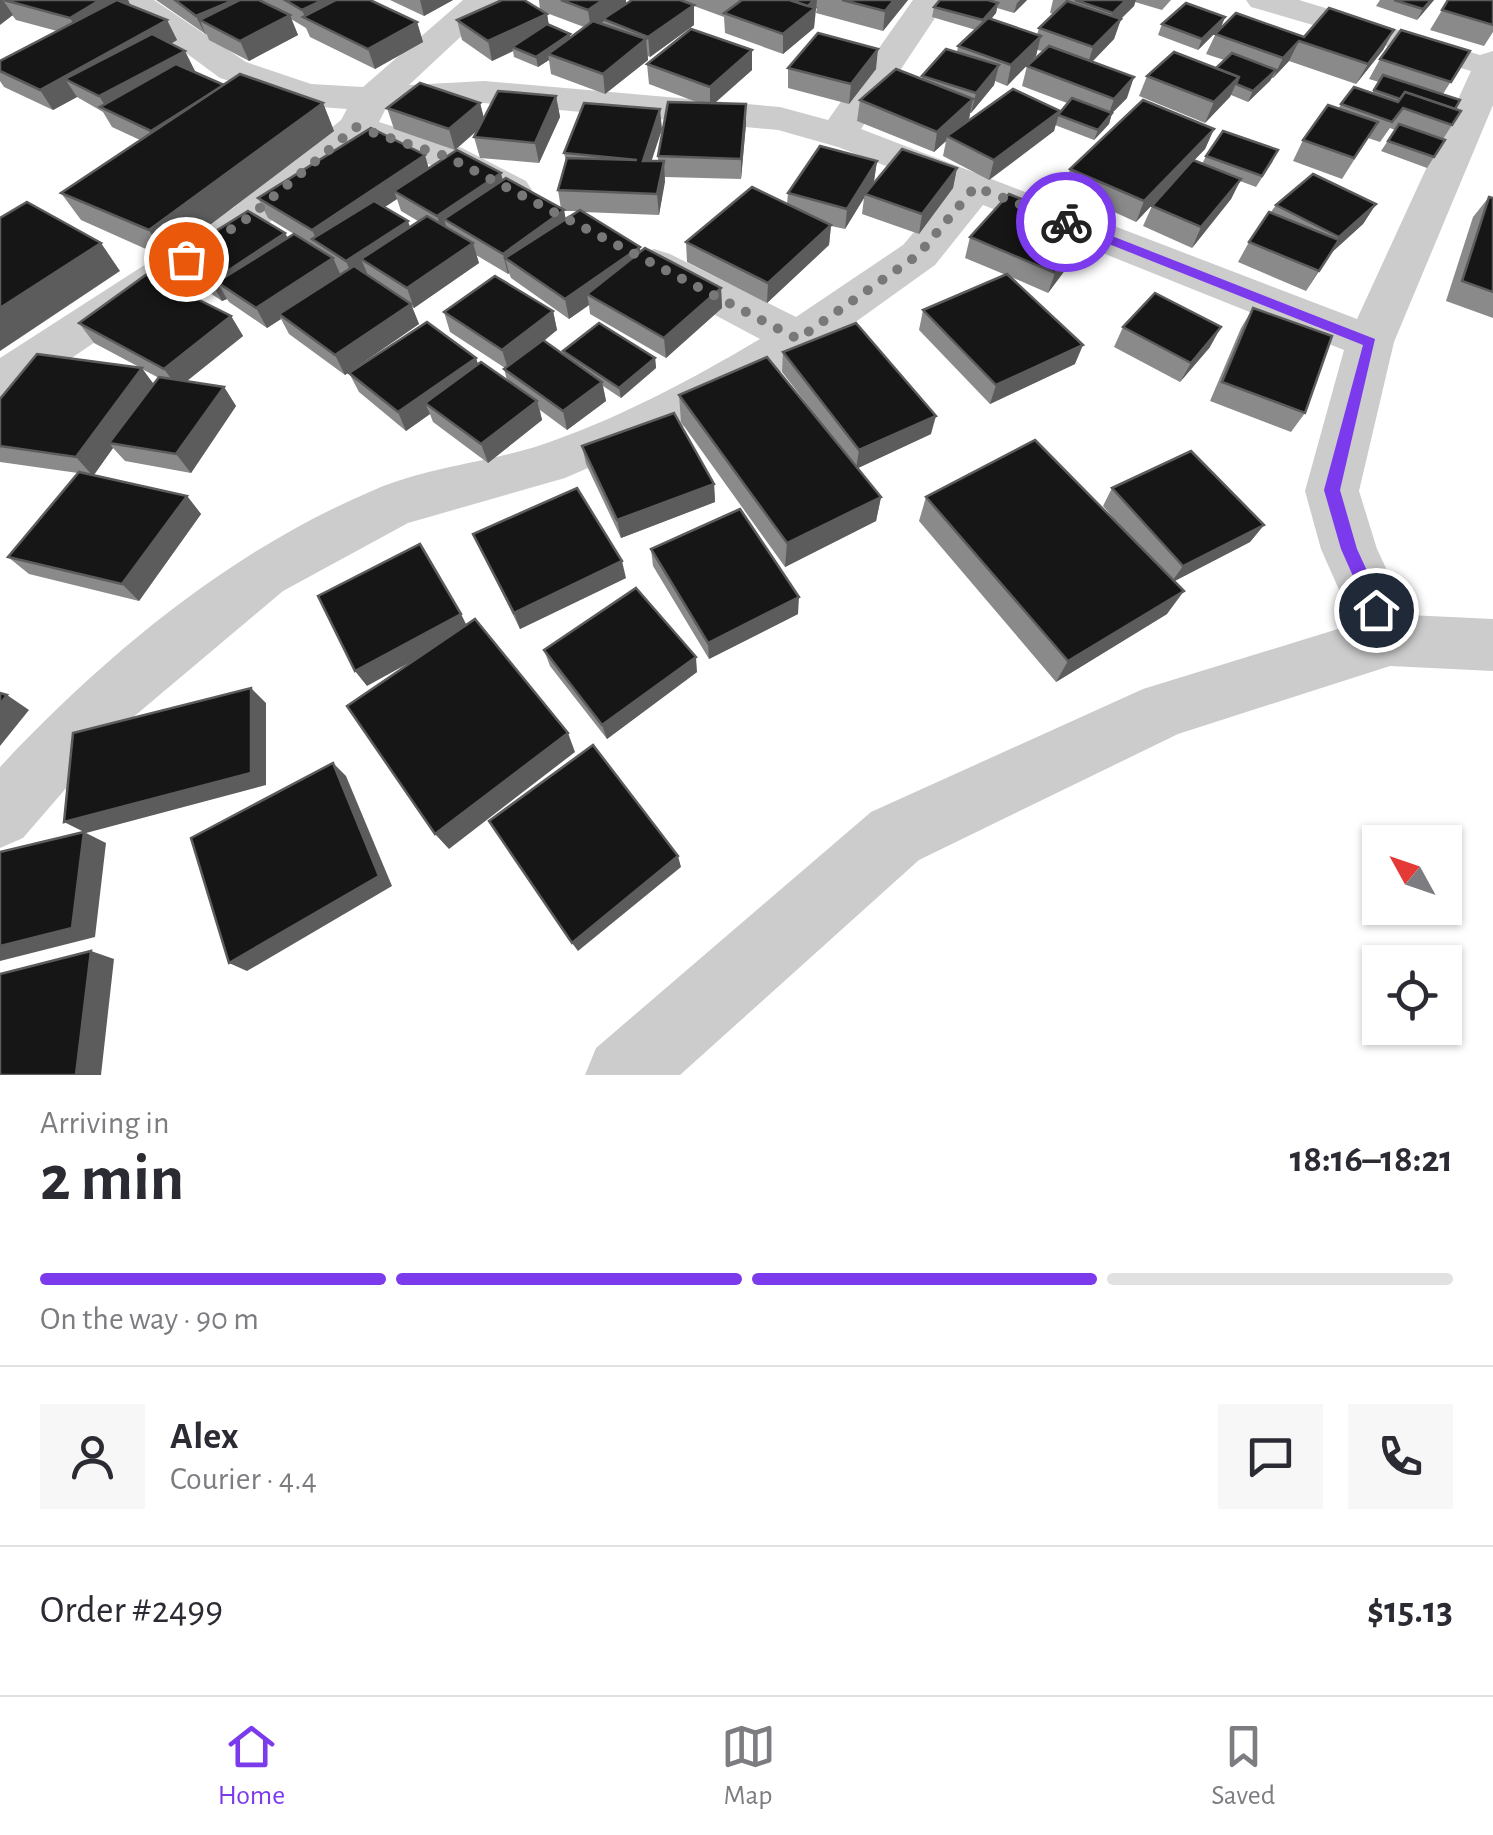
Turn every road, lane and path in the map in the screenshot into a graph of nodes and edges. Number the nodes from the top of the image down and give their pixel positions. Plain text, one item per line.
1 (132, 0) edge
2 (483, 0) edge
3 (930, 0) edge
4 (1263, 0) edge
5 (1492, 66) edge
6 (364, 113) junction
7 (837, 134) junction
8 (975, 187) junction
9 (553, 212) edge
10 (623, 248) edge
11 (798, 339) junction
12 (1370, 342) junction
13 (0, 382) edge
14 (1390, 640) junction
15 (1493, 645) edge
16 (0, 815) edge
17 (623, 1075) edge

1 - 6 street
2 - 6 street
3 - 7 street
4 - 5 street
5 - 12 street
6 - 7 street
6 - 9 street
6 - 13 street
7 - 8 street
8 - 11 street
8 - 12 street
10 - 11 street
11 - 16 street
12 - 14 street
14 - 15 street
14 - 17 street

